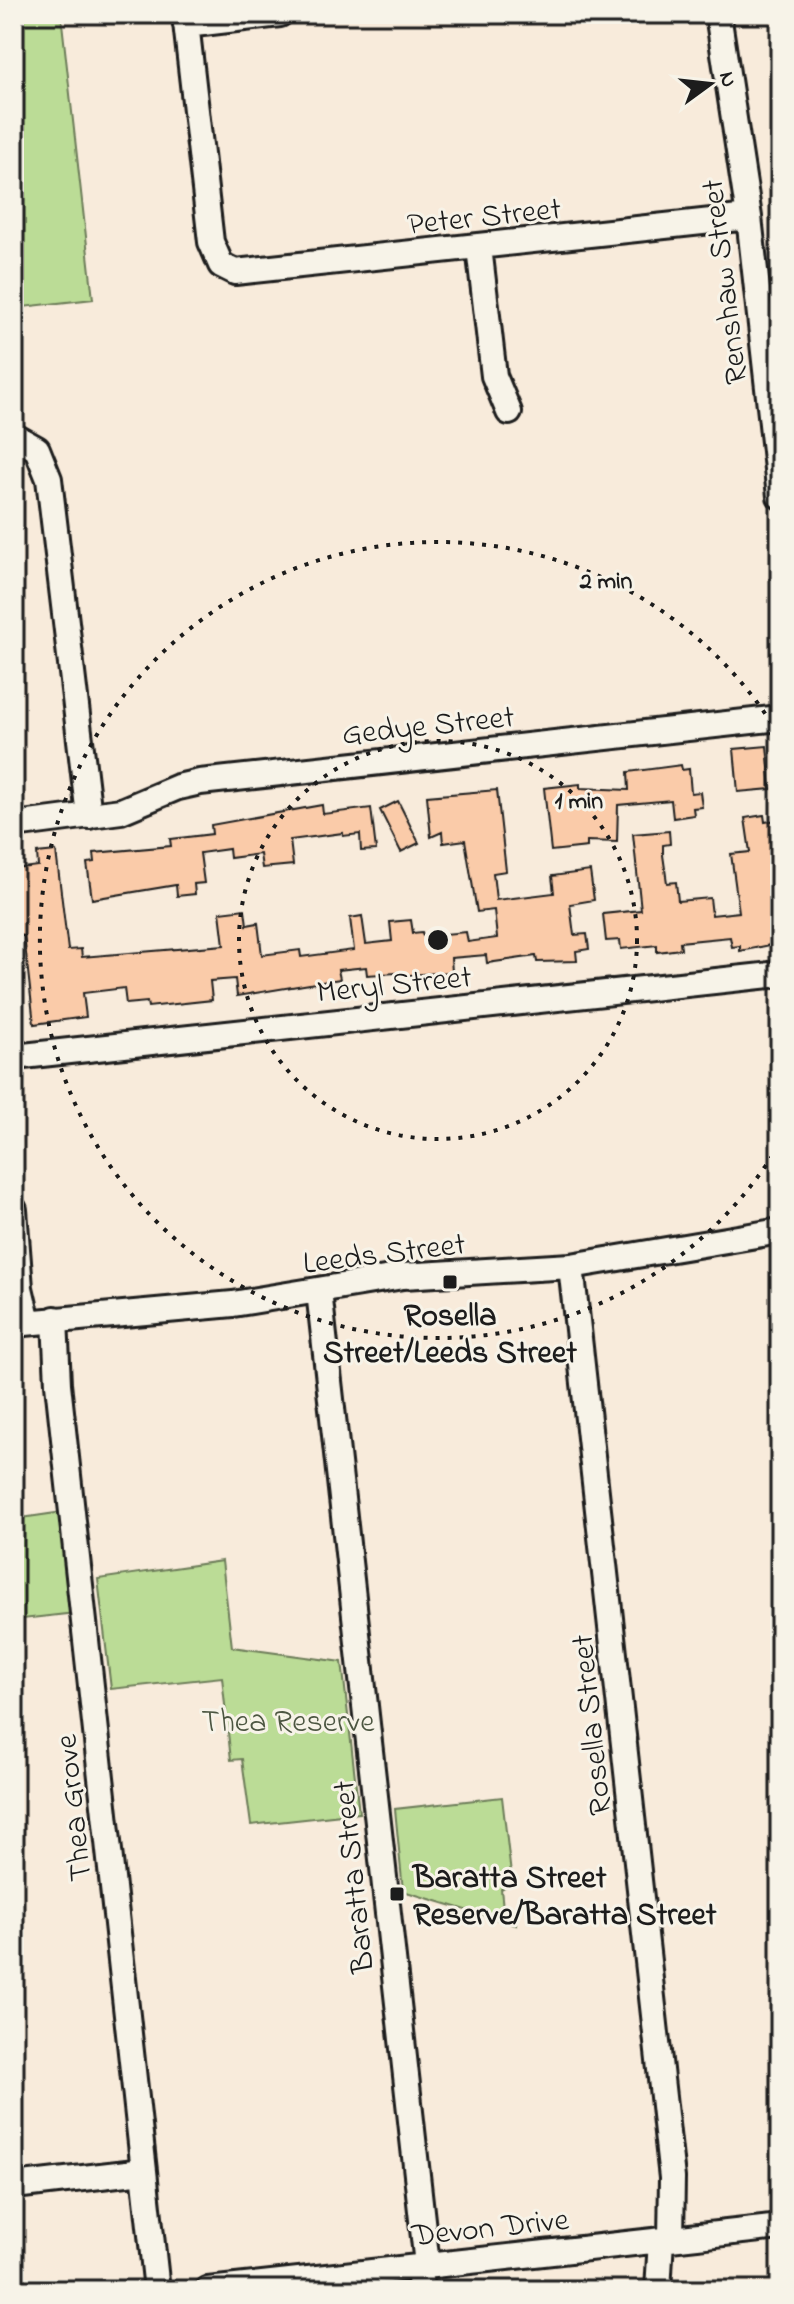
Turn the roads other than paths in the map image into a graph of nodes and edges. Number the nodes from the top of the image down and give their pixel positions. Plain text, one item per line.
1 (280, 14) edge
2 (718, 14) edge
3 (186, 19) edge
4 (749, 217) junction
5 (479, 247) junction
6 (509, 412) dead end
7 (14, 436) edge
8 (780, 496) edge
9 (780, 718) edge
10 (89, 816) junction
11 (14, 825) edge
12 (780, 974) edge
13 (14, 1057) edge
14 (14, 1210) edge
15 (773, 1234) edge
16 (571, 1266) junction
17 (319, 1291) junction
18 (55, 1319) junction
19 (21, 1323) edge
20 (144, 2171) junction
21 (14, 2186) edge
22 (780, 2227) edge
23 (666, 2239) junction
24 (417, 2276) edge
25 (658, 2289) edge
26 (157, 2290) edge
27 (208, 2290) edge

1 - 3 street
2 - 4 street, Renshaw Street
3 - 5 street, Peter Street
4 - 5 street, Peter Street
4 - 8 street, Renshaw Street
5 - 6 street
7 - 10 street
9 - 10 street, Gedye Street
10 - 11 street, Gedye Street
12 - 13 street, Meryl Street
14 - 19 street
15 - 16 street, Leeds Street
16 - 17 street, Leeds Street
16 - 23 street, Rosella Street
17 - 18 street, Leeds Street
17 - 24 street, Baratta Street
18 - 19 street, Leeds Street
18 - 20 street, Thea Grove
20 - 21 street
20 - 26 street, Thea Grove
22 - 23 street, Devon Drive
23 - 24 street, Devon Drive
23 - 25 street, Rosella Street
24 - 27 street, Devon Drive

